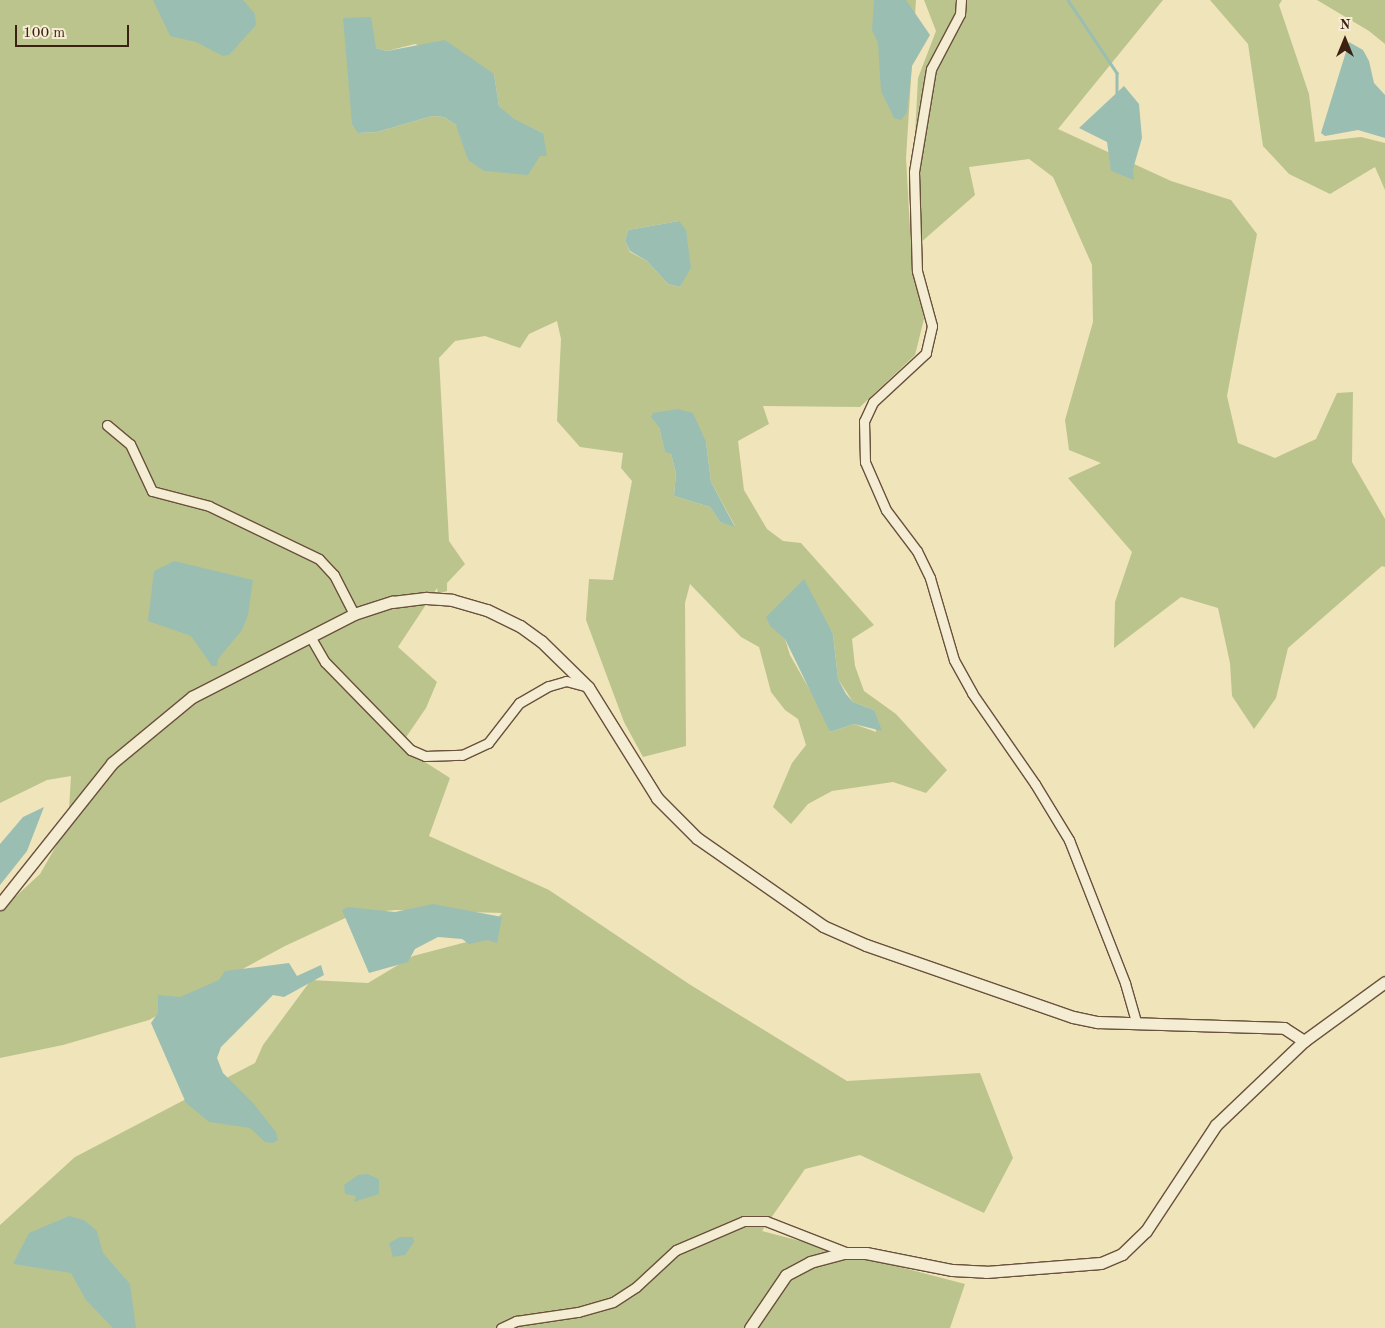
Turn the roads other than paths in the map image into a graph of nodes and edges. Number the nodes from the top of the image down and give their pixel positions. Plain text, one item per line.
1 (961, 0) edge
2 (107, 425) dead end
3 (354, 614) junction
4 (311, 638) junction
5 (588, 687) junction
6 (0, 904) edge
7 (1385, 982) edge
8 (1136, 1021) junction
9 (1304, 1041) junction
10 (848, 1253) junction
11 (501, 1328) edge
12 (750, 1328) edge

1 - 8 street
2 - 3 street
3 - 4 street
3 - 5 street
4 - 5 street
4 - 6 street
5 - 8 street
7 - 9 street
8 - 9 street
9 - 10 street
10 - 11 street
10 - 12 street

